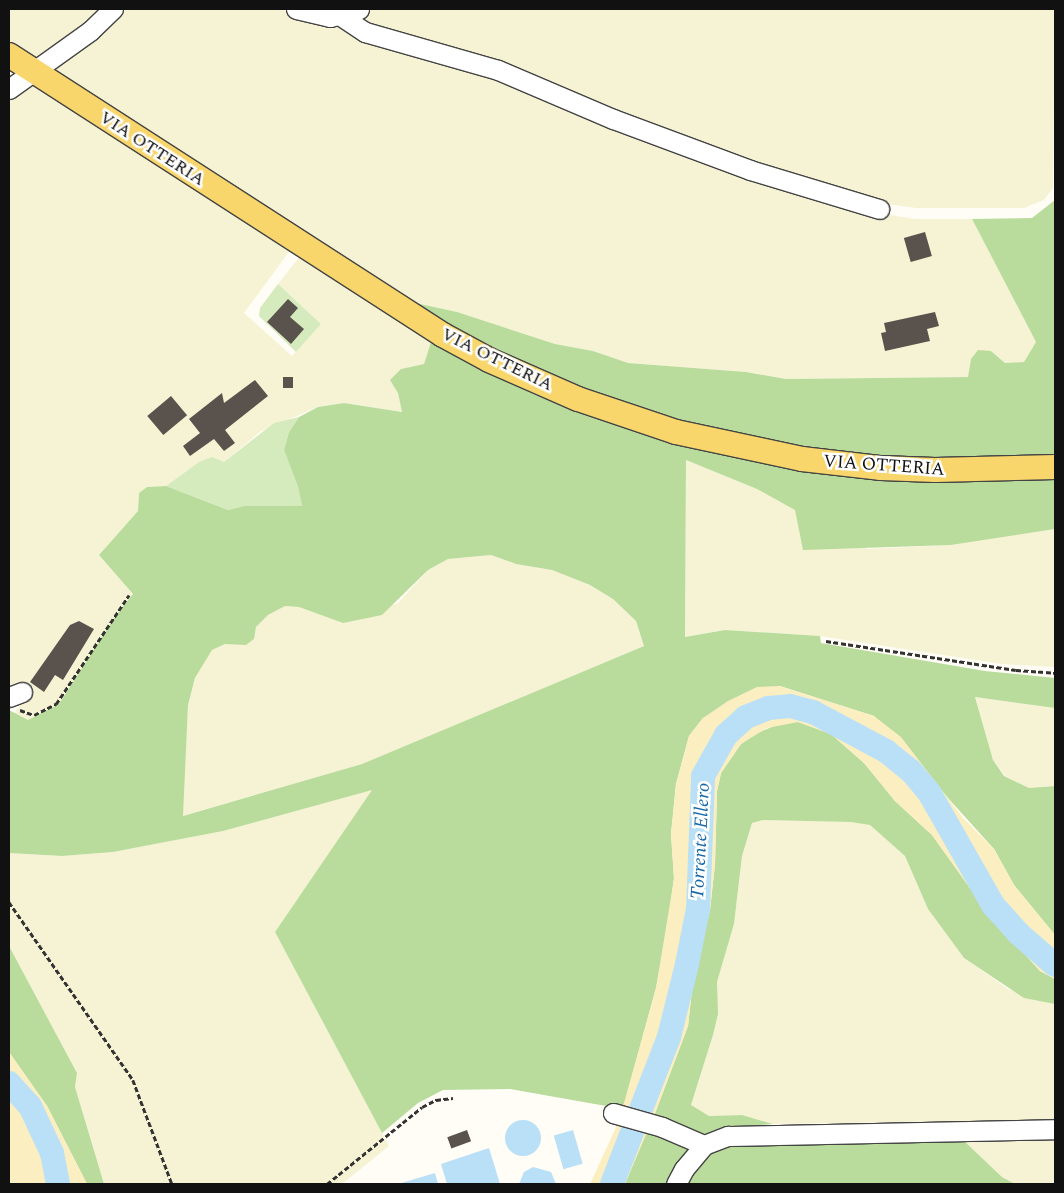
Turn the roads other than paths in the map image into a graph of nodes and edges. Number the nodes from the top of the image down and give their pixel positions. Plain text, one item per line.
1 (113, 9) edge
2 (296, 9) edge
3 (359, 9) edge
4 (341, 16) junction
5 (9, 55) edge
6 (34, 71) junction
7 (9, 89) edge
8 (879, 209) dead end
9 (1055, 467) edge
10 (613, 1114) dead end
11 (1055, 1129) edge
12 (704, 1145) junction
13 (676, 1184) edge

1 - 6 street
2 - 4 street
3 - 4 street
4 - 8 street
5 - 6 main road, VIA OTTERIA
6 - 7 street
6 - 9 main road, VIA OTTERIA
10 - 12 street
11 - 12 street
12 - 13 street

